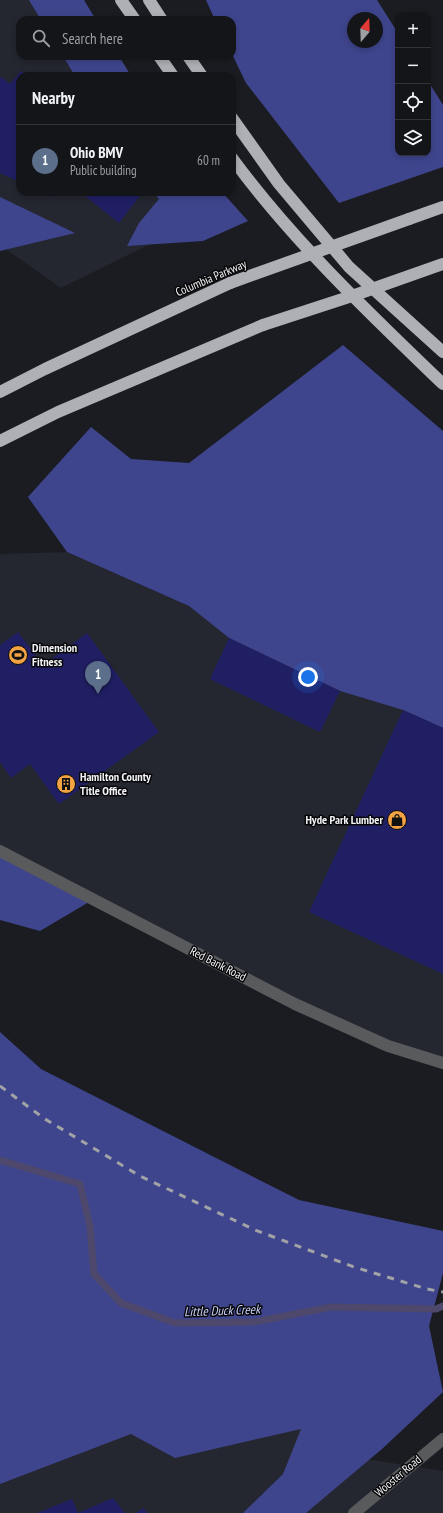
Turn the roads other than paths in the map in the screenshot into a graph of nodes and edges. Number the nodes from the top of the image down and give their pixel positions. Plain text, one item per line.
1 (121, 0) edge
2 (149, 0) edge
3 (132, 16) edge
4 (159, 16) edge
5 (162, 60) edge
6 (191, 60) edge
7 (170, 72) edge
8 (199, 72) edge
9 (236, 124) edge
10 (236, 163) edge
11 (443, 207) edge
12 (443, 211) edge
13 (408, 219) junction
14 (443, 264) edge
15 (443, 352) edge
16 (443, 384) edge
17 (0, 392) edge
18 (0, 441) edge
19 (0, 851) edge
20 (443, 1063) edge
21 (443, 1439) edge
22 (354, 1513) edge

1 - 3 highway
2 - 4 highway
5 - 7 highway
6 - 8 highway
9 - 15 highway
10 - 16 highway
11 - 13 highway
12 - 13 highway, Columbia Parkway
13 - 17 highway, Columbia Parkway, bridge
14 - 18 highway, bridge
19 - 20 street, Red Bank Road
21 - 22 street, Wooster Road

